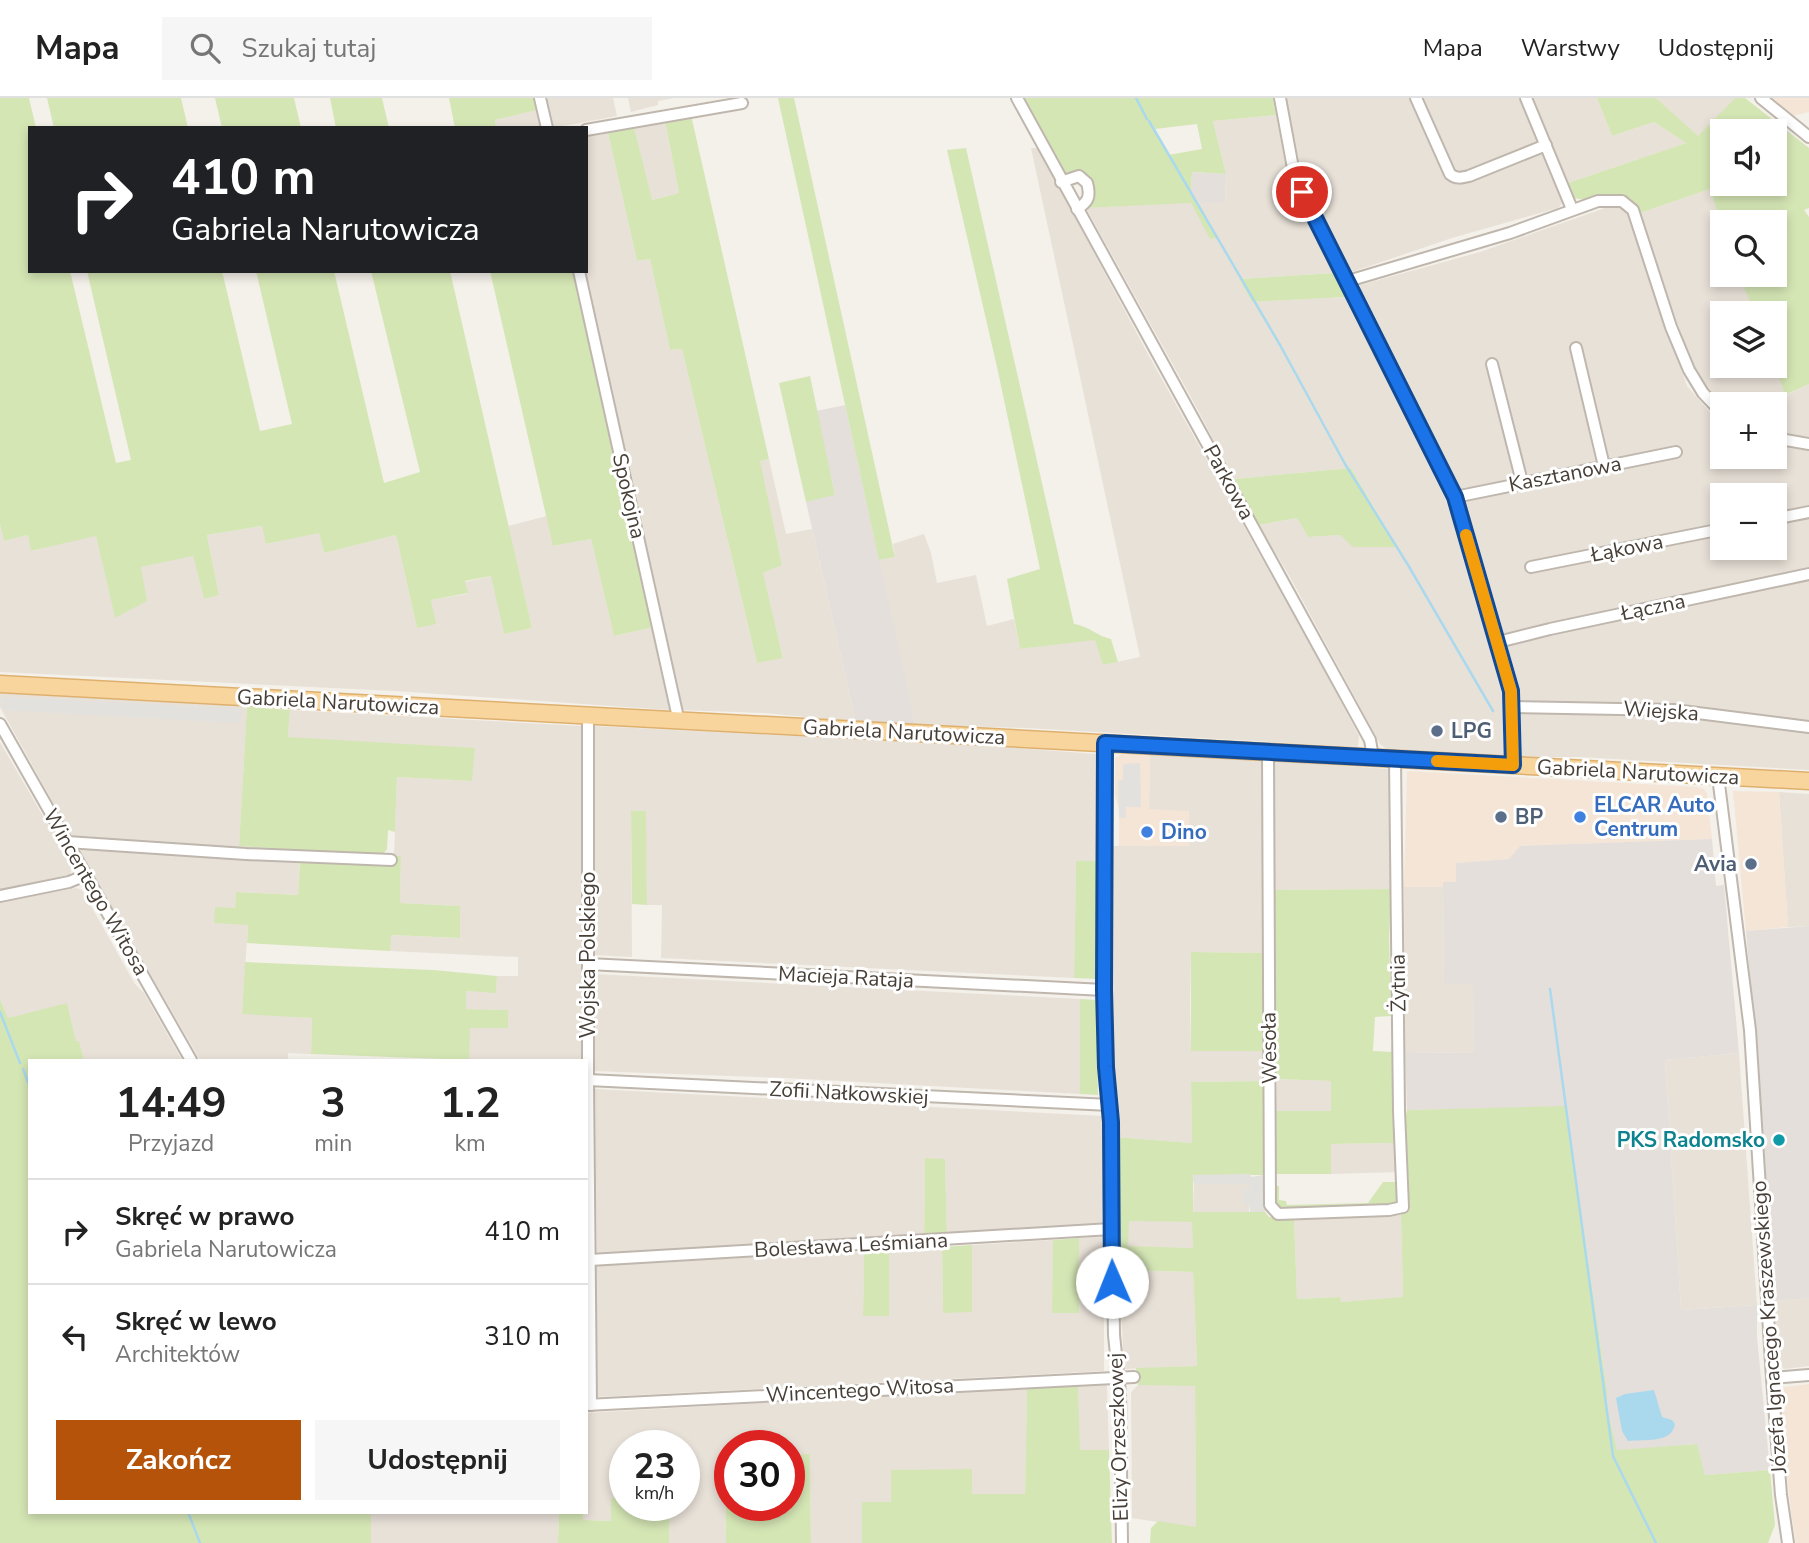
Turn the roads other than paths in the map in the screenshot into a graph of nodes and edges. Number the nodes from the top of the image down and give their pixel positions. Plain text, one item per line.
1 (540, 98) edge
2 (1017, 98) edge
3 (1280, 98) edge
4 (1416, 98) edge
5 (1526, 98) edge
6 (1761, 98) edge
7 (742, 103) dead end
8 (547, 126) edge
9 (588, 130) edge
10 (1809, 137) edge
11 (1546, 145) junction
12 (1061, 182) junction
13 (1077, 209) junction
14 (1572, 209) junction
15 (579, 273) edge
16 (1348, 281) junction
17 (1576, 348) dead end
18 (1492, 364) dead end
19 (1710, 400) edge
20 (1787, 440) edge
21 (1809, 444) edge
22 (1676, 452) dead end
23 (1604, 466) junction
24 (1522, 482) junction
25 (1455, 497) junction
26 (1809, 512) edge
27 (1787, 516) edge
28 (1710, 531) edge
29 (1531, 567) dead end
30 (1809, 574) edge
31 (1498, 642) junction
32 (0, 684) edge
33 (1513, 706) junction
34 (589, 716) junction
35 (677, 720) junction
36 (0, 723) edge
37 (1809, 727) edge
38 (1105, 743) junction
39 (1268, 753) junction
40 (1373, 757) junction
41 (1395, 759) junction
42 (1513, 765) junction
43 (1718, 776) junction
44 (1809, 780) edge
45 (67, 842) junction
46 (391, 860) dead end
47 (86, 875) junction
48 (0, 896) edge
49 (587, 964) junction
50 (1104, 990) junction
51 (190, 1059) edge
52 (588, 1059) edge
53 (588, 1080) edge
54 (1110, 1105) junction
55 (1403, 1207) joint
56 (1111, 1229) junction
57 (589, 1264) edge
58 (1809, 1375) edge
59 (1118, 1377) junction
60 (1134, 1377) dead end
61 (1772, 1378) junction
62 (589, 1405) edge
63 (1122, 1543) edge
64 (1788, 1543) edge

1 - 8 street
2 - 12 street, Parkowa
3 - 16 street
4 - 11 street
5 - 11 street
6 - 10 street
7 - 9 street
11 - 14 street
12 - 13 street, Parkowa
12 - 13 street
13 - 40 street, Parkowa
14 - 16 street
14 - 19 street
15 - 35 street, Spokojna
16 - 25 street
17 - 23 street
18 - 24 street
20 - 21 street
22 - 23 street, Kasztanowa
23 - 24 street, Kasztanowa
24 - 25 street, Kasztanowa
25 - 31 street
26 - 27 street
28 - 29 street, Łąkowa
30 - 31 street, Łączna
31 - 33 street
32 - 34 main road, Gabriela Narutowicza
33 - 37 street, Wiejska
33 - 42 street
34 - 35 main road, Gabriela Narutowicza
34 - 49 street, Wojska Polskiego
35 - 38 main road, Gabriela Narutowicza
36 - 45 street, Wincentego Witosa
38 - 39 main road, Gabriela Narutowicza
38 - 50 street, Elizy Orzeszkowej
39 - 40 main road, Gabriela Narutowicza
39 - 55 street, Wesoła
40 - 41 main road, Gabriela Narutowicza
41 - 42 main road, Gabriela Narutowicza
41 - 55 street, Żytnia
42 - 43 main road, Gabriela Narutowicza
43 - 44 main road, Gabriela Narutowicza
43 - 61 street, Józefa Ignacego Kraszewskiego
45 - 46 street
45 - 47 street, Wincentego Witosa
47 - 48 street
47 - 51 street, Wincentego Witosa
49 - 50 street, Macieja Rataja
49 - 52 street, Wojska Polskiego
50 - 54 street, Elizy Orzeszkowej
53 - 54 street, Zofii Nałkowskiej
53 - 57 street, Wojska Polskiego
54 - 56 street, Elizy Orzeszkowej
56 - 57 street, Bolesława Leśmiana
56 - 59 street, Elizy Orzeszkowej
57 - 62 street, Wojska Polskiego
58 - 61 street
59 - 60 street, Wincentego Witosa
59 - 62 street, Wincentego Witosa
59 - 63 street, Elizy Orzeszkowej
61 - 64 street, Józefa Ignacego Kraszewskiego

